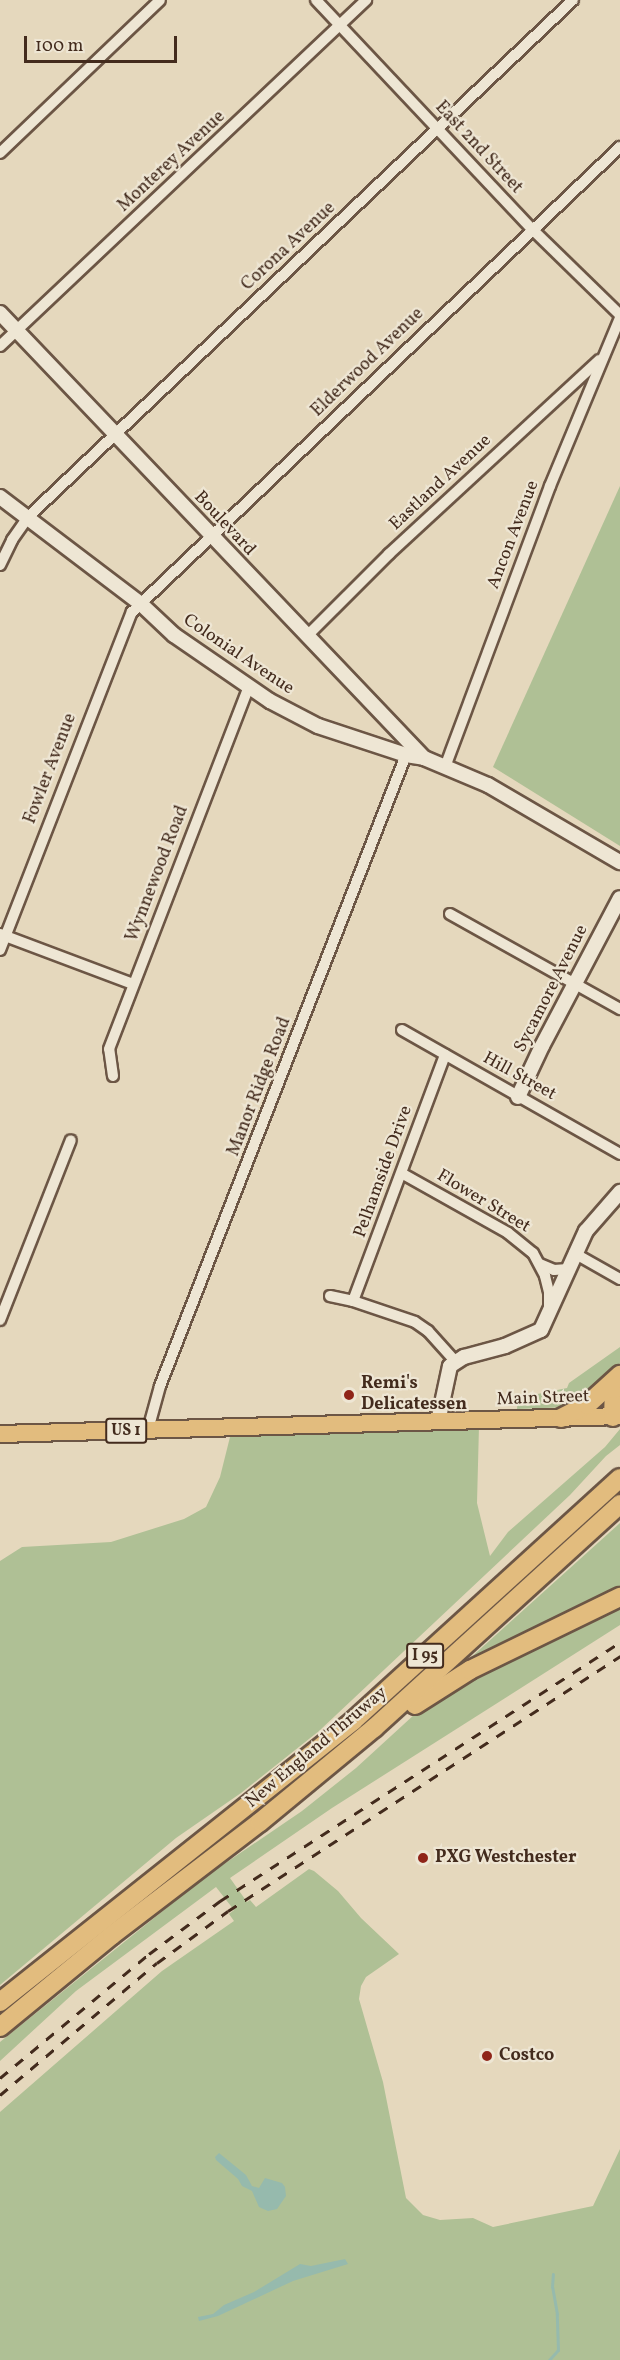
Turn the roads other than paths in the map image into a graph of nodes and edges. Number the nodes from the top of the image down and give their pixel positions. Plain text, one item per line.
1 (160, 0) edge
2 (316, 0) edge
3 (366, 0) edge
4 (573, 0) edge
5 (340, 26) junction
6 (438, 129) junction
7 (620, 147) edge
8 (0, 153) edge
9 (532, 229) junction
10 (0, 313) edge
11 (620, 316) edge
12 (17, 331) junction
13 (0, 346) edge
14 (601, 357) junction
15 (116, 434) junction
16 (0, 497) edge
17 (28, 518) junction
18 (211, 536) junction
19 (0, 565) edge
20 (141, 604) junction
21 (307, 636) junction
22 (249, 687) junction
23 (406, 755) junction
24 (424, 758) junction
25 (445, 767) junction
26 (620, 862) edge
27 (620, 898) edge
28 (450, 914) dead end
29 (3, 935) edge
30 (0, 950) edge
31 (133, 984) junction
32 (574, 984) junction
33 (620, 1009) edge
34 (402, 1030) dead end
35 (445, 1055) junction
36 (113, 1076) dead end
37 (518, 1097) junction
38 (71, 1140) dead end
39 (620, 1154) edge
40 (403, 1174) junction
41 (620, 1192) edge
42 (574, 1253) junction
43 (540, 1264) junction
44 (568, 1269) junction
45 (620, 1279) edge
46 (330, 1296) dead end
47 (353, 1301) junction
48 (548, 1318) junction
49 (0, 1320) edge
50 (455, 1361) junction
51 (620, 1375) edge
52 (616, 1417) edge
53 (561, 1418) junction
54 (438, 1422) junction
55 (152, 1430) junction
56 (0, 1434) edge
57 (620, 1478) edge
58 (620, 1504) edge
59 (620, 1597) edge
60 (289, 1799) junction
61 (0, 2002) edge
62 (0, 2027) edge

1 - 8 street
2 - 5 street, East 2nd Street
3 - 5 street, Monterey Avenue
4 - 6 street, Corona Avenue
5 - 6 street, East 2nd Street
5 - 12 street, Monterey Avenue
6 - 9 street, East 2nd Street
6 - 15 street, Corona Avenue
7 - 9 street, Elderwood Avenue
9 - 11 street, East 2nd Street
9 - 18 street, Elderwood Avenue
10 - 12 street, Boulevard
11 - 14 street, Ancon Avenue
12 - 13 street, Monterey Avenue
12 - 15 street, Boulevard
14 - 21 street, Eastland Avenue
14 - 25 street, Ancon Avenue
15 - 17 street, Corona Avenue
15 - 18 street, Boulevard
16 - 17 street, Colonial Avenue
17 - 19 street, Corona Avenue
17 - 20 street, Colonial Avenue
18 - 20 street, Elderwood Avenue
18 - 21 street, Boulevard
20 - 22 street, Colonial Avenue
20 - 29 street, Fowler Avenue
21 - 24 street, Boulevard
22 - 23 street, Colonial Avenue
22 - 31 street, Wynnewood Road
23 - 24 street, Colonial Avenue
23 - 55 street, Manor Ridge Road
24 - 25 street, Colonial Avenue
25 - 26 street, Colonial Avenue
27 - 32 street, Sycamore Avenue
28 - 32 street
29 - 30 street, Fowler Avenue
29 - 31 street
31 - 36 street, Wynnewood Road
32 - 33 street
32 - 37 street, Sycamore Avenue
34 - 35 street, Hill Street
35 - 37 street, Hill Street
35 - 40 street, Pelhamside Drive
37 - 39 street, Hill Street
38 - 49 street
40 - 43 street, Flower Street
40 - 47 street, Pelhamside Drive
41 - 42 street
42 - 44 street
42 - 45 street
43 - 44 street
43 - 48 street, Flower Street
44 - 48 street
46 - 47 street
47 - 50 street
48 - 50 street
50 - 54 street
51 - 52 highway
51 - 53 highway
52 - 53 main road, Main Street / US 1
53 - 54 main road, Main Street / US 1
54 - 55 main road, Main Street / US 1
55 - 56 main road, US 1
57 - 61 highway, New England Thruway / I 95
58 - 60 highway, New England Thruway / I 95
59 - 60 highway
60 - 62 highway, New England Thruway / I 95

